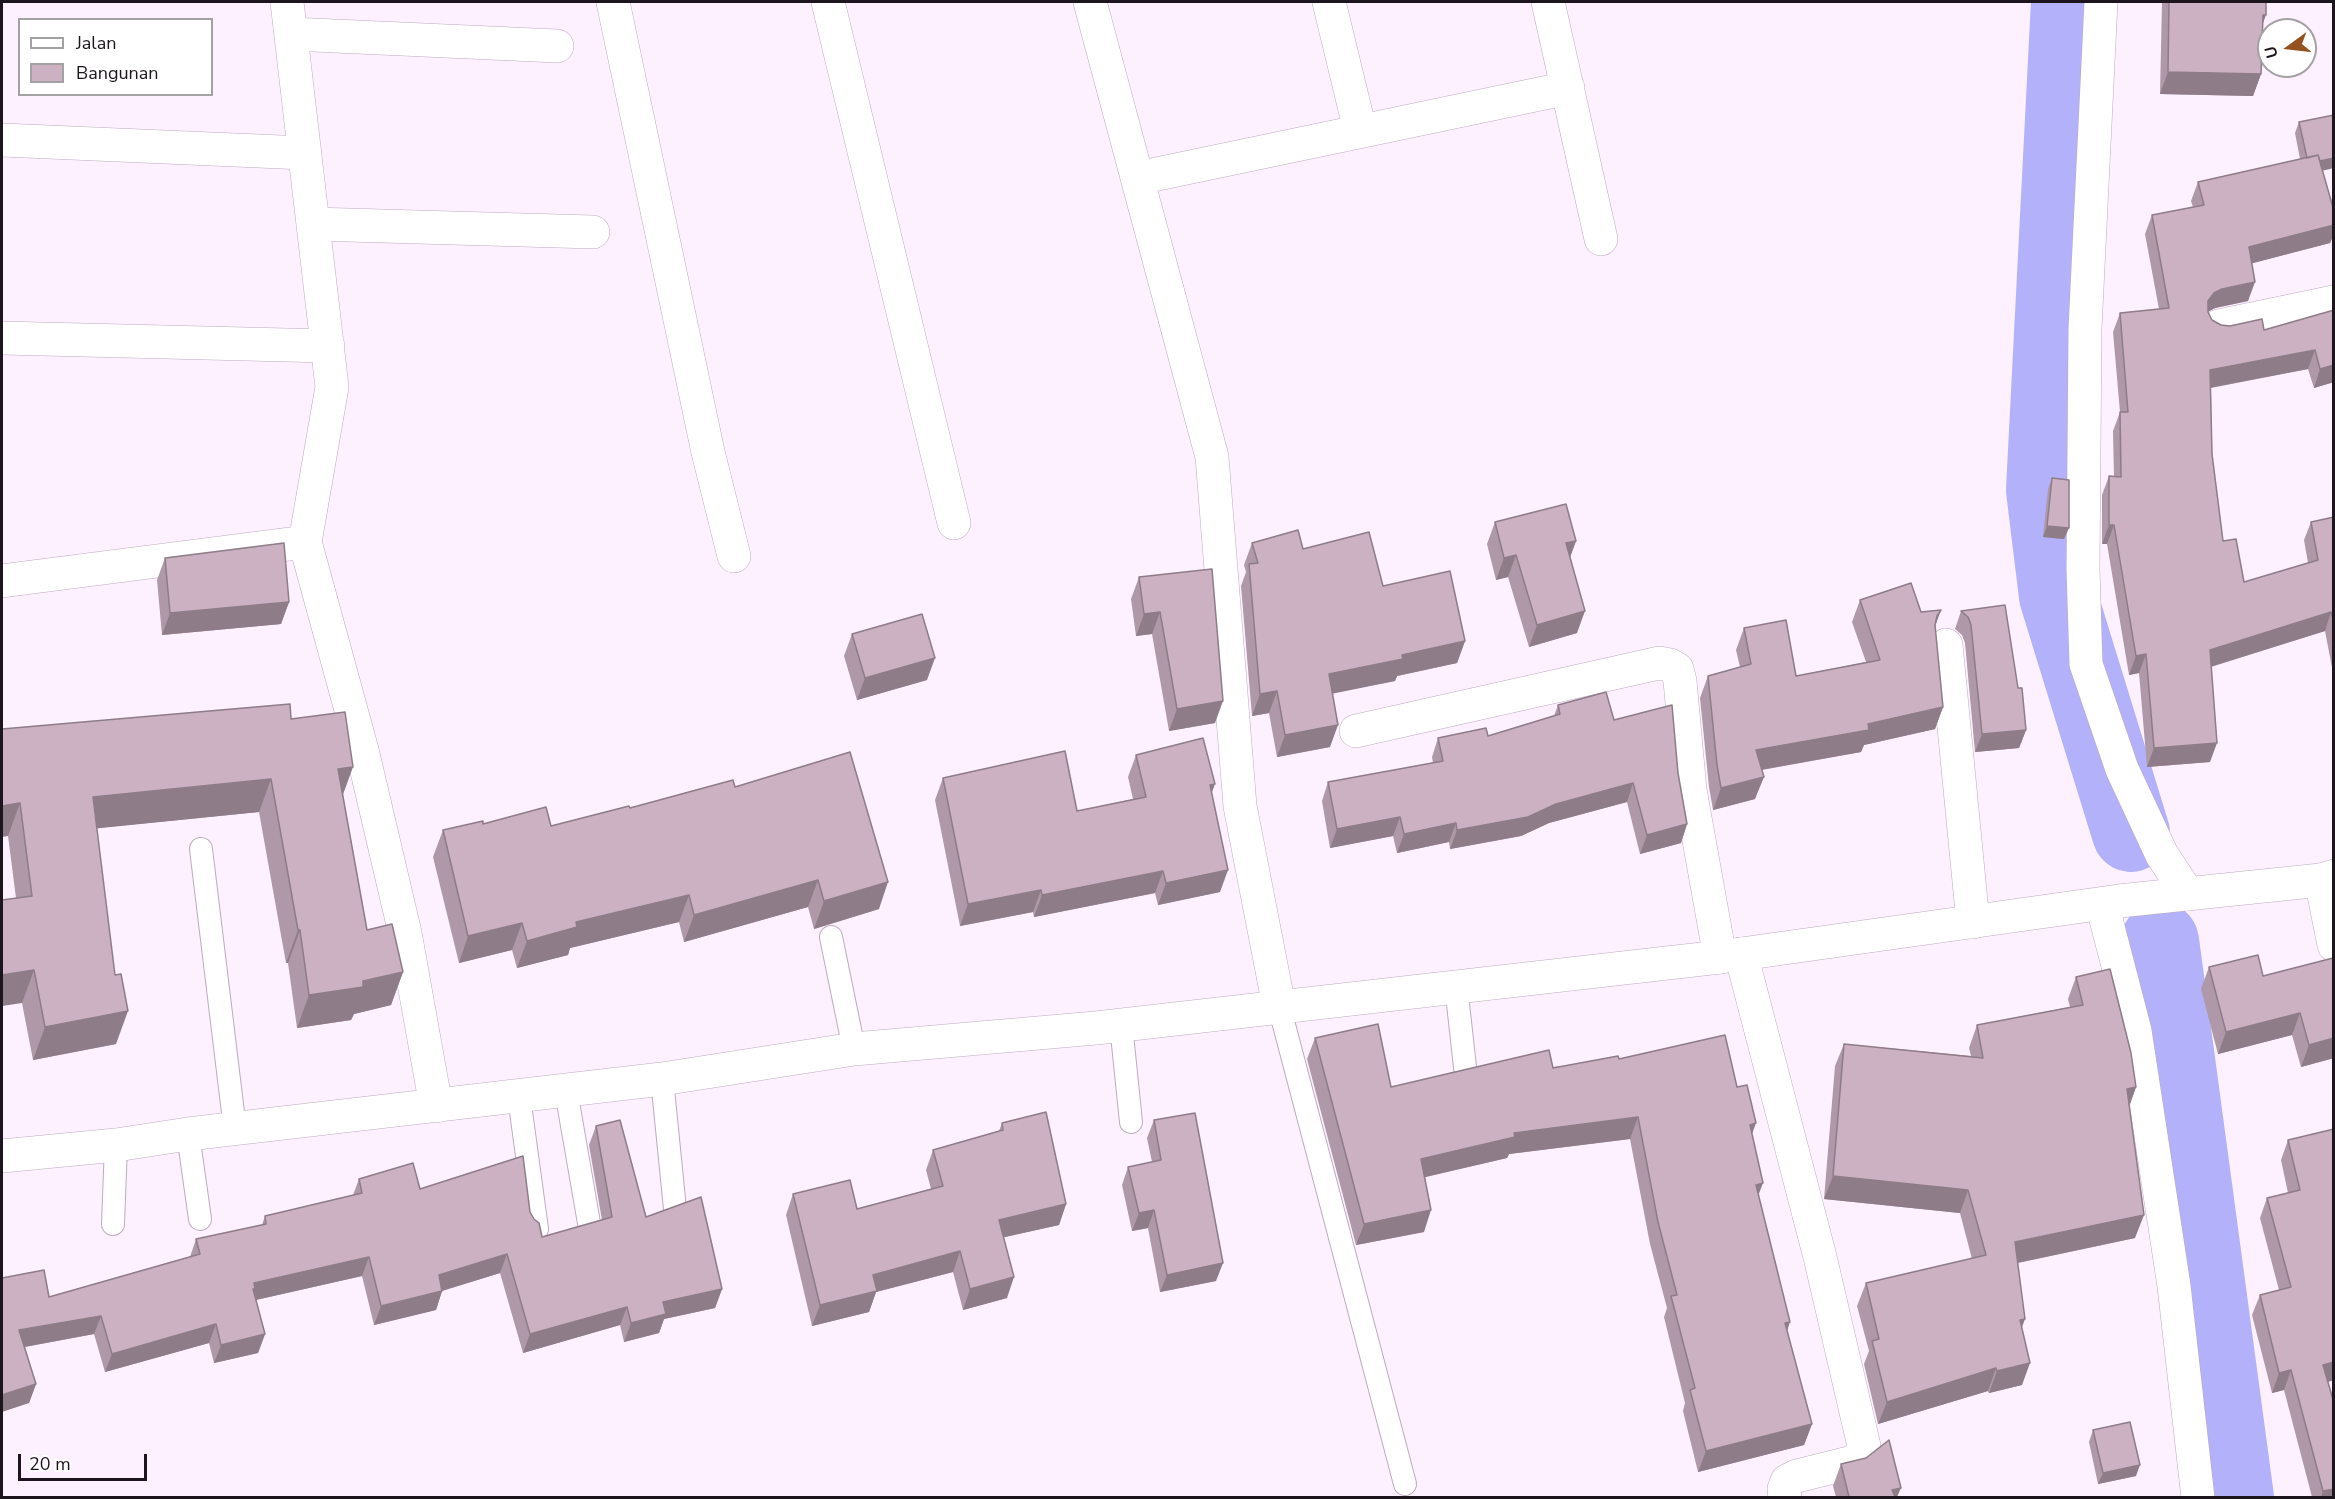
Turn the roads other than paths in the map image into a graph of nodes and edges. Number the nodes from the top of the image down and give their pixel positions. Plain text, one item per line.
1 (287, 2) edge
2 (613, 2) edge
3 (828, 2) edge
4 (1090, 2) edge
5 (1329, 2) edge
6 (1548, 2) edge
7 (2101, 2) edge
8 (291, 34) junction
9 (557, 46) dead end
10 (1568, 88) junction
11 (1360, 130) junction
12 (2, 140) edge
13 (305, 153) junction
14 (1138, 178) junction
15 (313, 224) junction
16 (593, 232) dead end
17 (1601, 239) dead end
18 (2334, 302) edge
19 (2219, 326) edge
20 (2, 338) edge
21 (328, 346) junction
22 (954, 524) dead end
23 (304, 542) junction
24 (734, 556) dead end
25 (2, 581) edge
26 (1946, 645) dead end
27 (1356, 731) dead end
28 (201, 849) dead end
29 (2327, 878) edge
30 (2179, 895) junction
31 (2111, 903) junction
32 (1973, 922) junction
33 (831, 937) dead end
34 (2334, 945) edge
35 (1730, 956) junction
36 (1456, 986) junction
37 (1279, 1006) junction
38 (1121, 1025) junction
39 (854, 1049) junction
40 (1466, 1076) edge
41 (662, 1079) junction
42 (567, 1091) junction
43 (519, 1097) junction
44 (436, 1106) junction
45 (1131, 1122) dead end
46 (235, 1129) junction
47 (188, 1134) junction
48 (116, 1144) junction
49 (2, 1156) edge
50 (675, 1209) edge
51 (200, 1220) dead end
52 (589, 1223) edge
53 (112, 1224) dead end
54 (537, 1228) edge
55 (1405, 1484) dead end
56 (1785, 1497) edge
57 (2198, 1497) edge

1 - 8 main road
2 - 24 main road
3 - 22 main road
4 - 14 main road
5 - 11 main road
6 - 10 main road
7 - 30 main road
8 - 9 main road
8 - 13 main road
10 - 11 main road
10 - 17 main road
11 - 14 main road
12 - 13 main road
13 - 15 main road
14 - 37 main road
15 - 16 main road
15 - 21 main road
18 - 19 main road
20 - 21 main road
21 - 23 main road
23 - 25 main road
23 - 44 main road
26 - 32 main road
27 - 35 main road
28 - 46 lane
29 - 30 main road
29 - 34 main road
30 - 31 main road
31 - 32 main road
31 - 57 main road
32 - 35 main road
33 - 39 lane
35 - 36 main road
35 - 56 main road
36 - 37 main road
36 - 40 lane
37 - 38 main road
37 - 55 lane
38 - 39 main road
38 - 45 lane
39 - 41 main road
41 - 42 main road
41 - 50 lane
42 - 43 main road
42 - 52 lane
43 - 44 main road
43 - 54 lane
44 - 46 main road
46 - 47 main road
47 - 48 main road
47 - 51 lane
48 - 49 main road
48 - 53 lane

